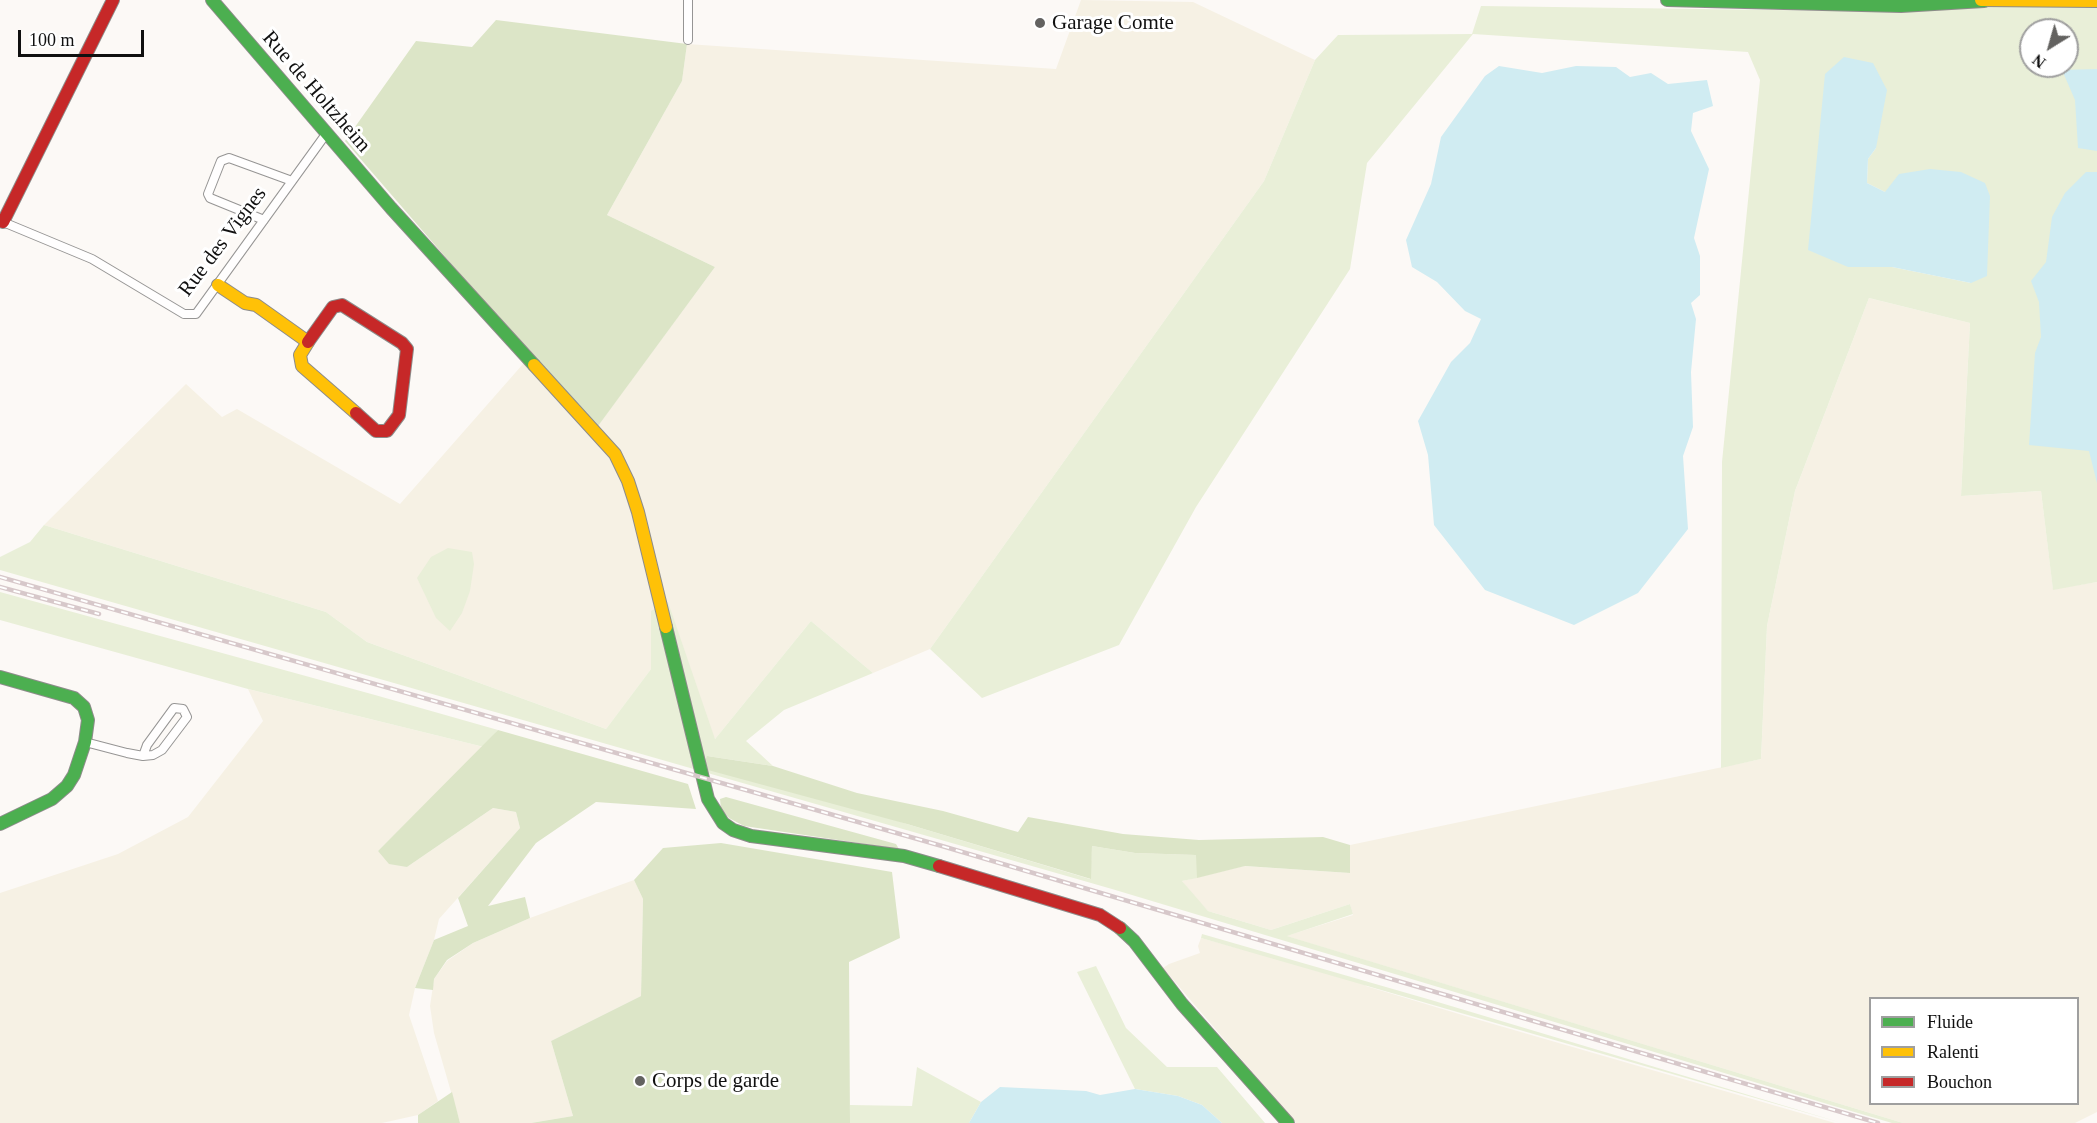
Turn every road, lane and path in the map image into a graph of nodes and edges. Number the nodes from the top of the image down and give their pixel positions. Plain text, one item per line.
1 (113, 0) edge
2 (212, 0) edge
3 (688, 0) edge
4 (1667, 0) edge
5 (1983, 0) edge
6 (2097, 1) edge
7 (688, 40) dead end
8 (326, 134) junction
9 (292, 181) junction
10 (264, 220) junction
11 (2, 221) edge
12 (218, 285) junction
13 (308, 342) junction
14 (0, 677) edge
15 (85, 742) junction
16 (143, 756) junction
17 (0, 824) edge
18 (1288, 1123) edge

1 - 11 main road
2 - 8 main road, Rue de Holtzheim
3 - 7 street
4 - 5 main road
5 - 6 main road
8 - 9 street, Rue des Vignes
8 - 18 main road, Rue de Holtzheim
9 - 10 street, Rue des Vignes
9 - 10 street
10 - 12 street, Rue des Vignes
11 - 12 street, Rue des Vignes
12 - 13 main road
13 - 13 main road
14 - 15 main road
15 - 16 street
15 - 17 main road
16 - 16 street

